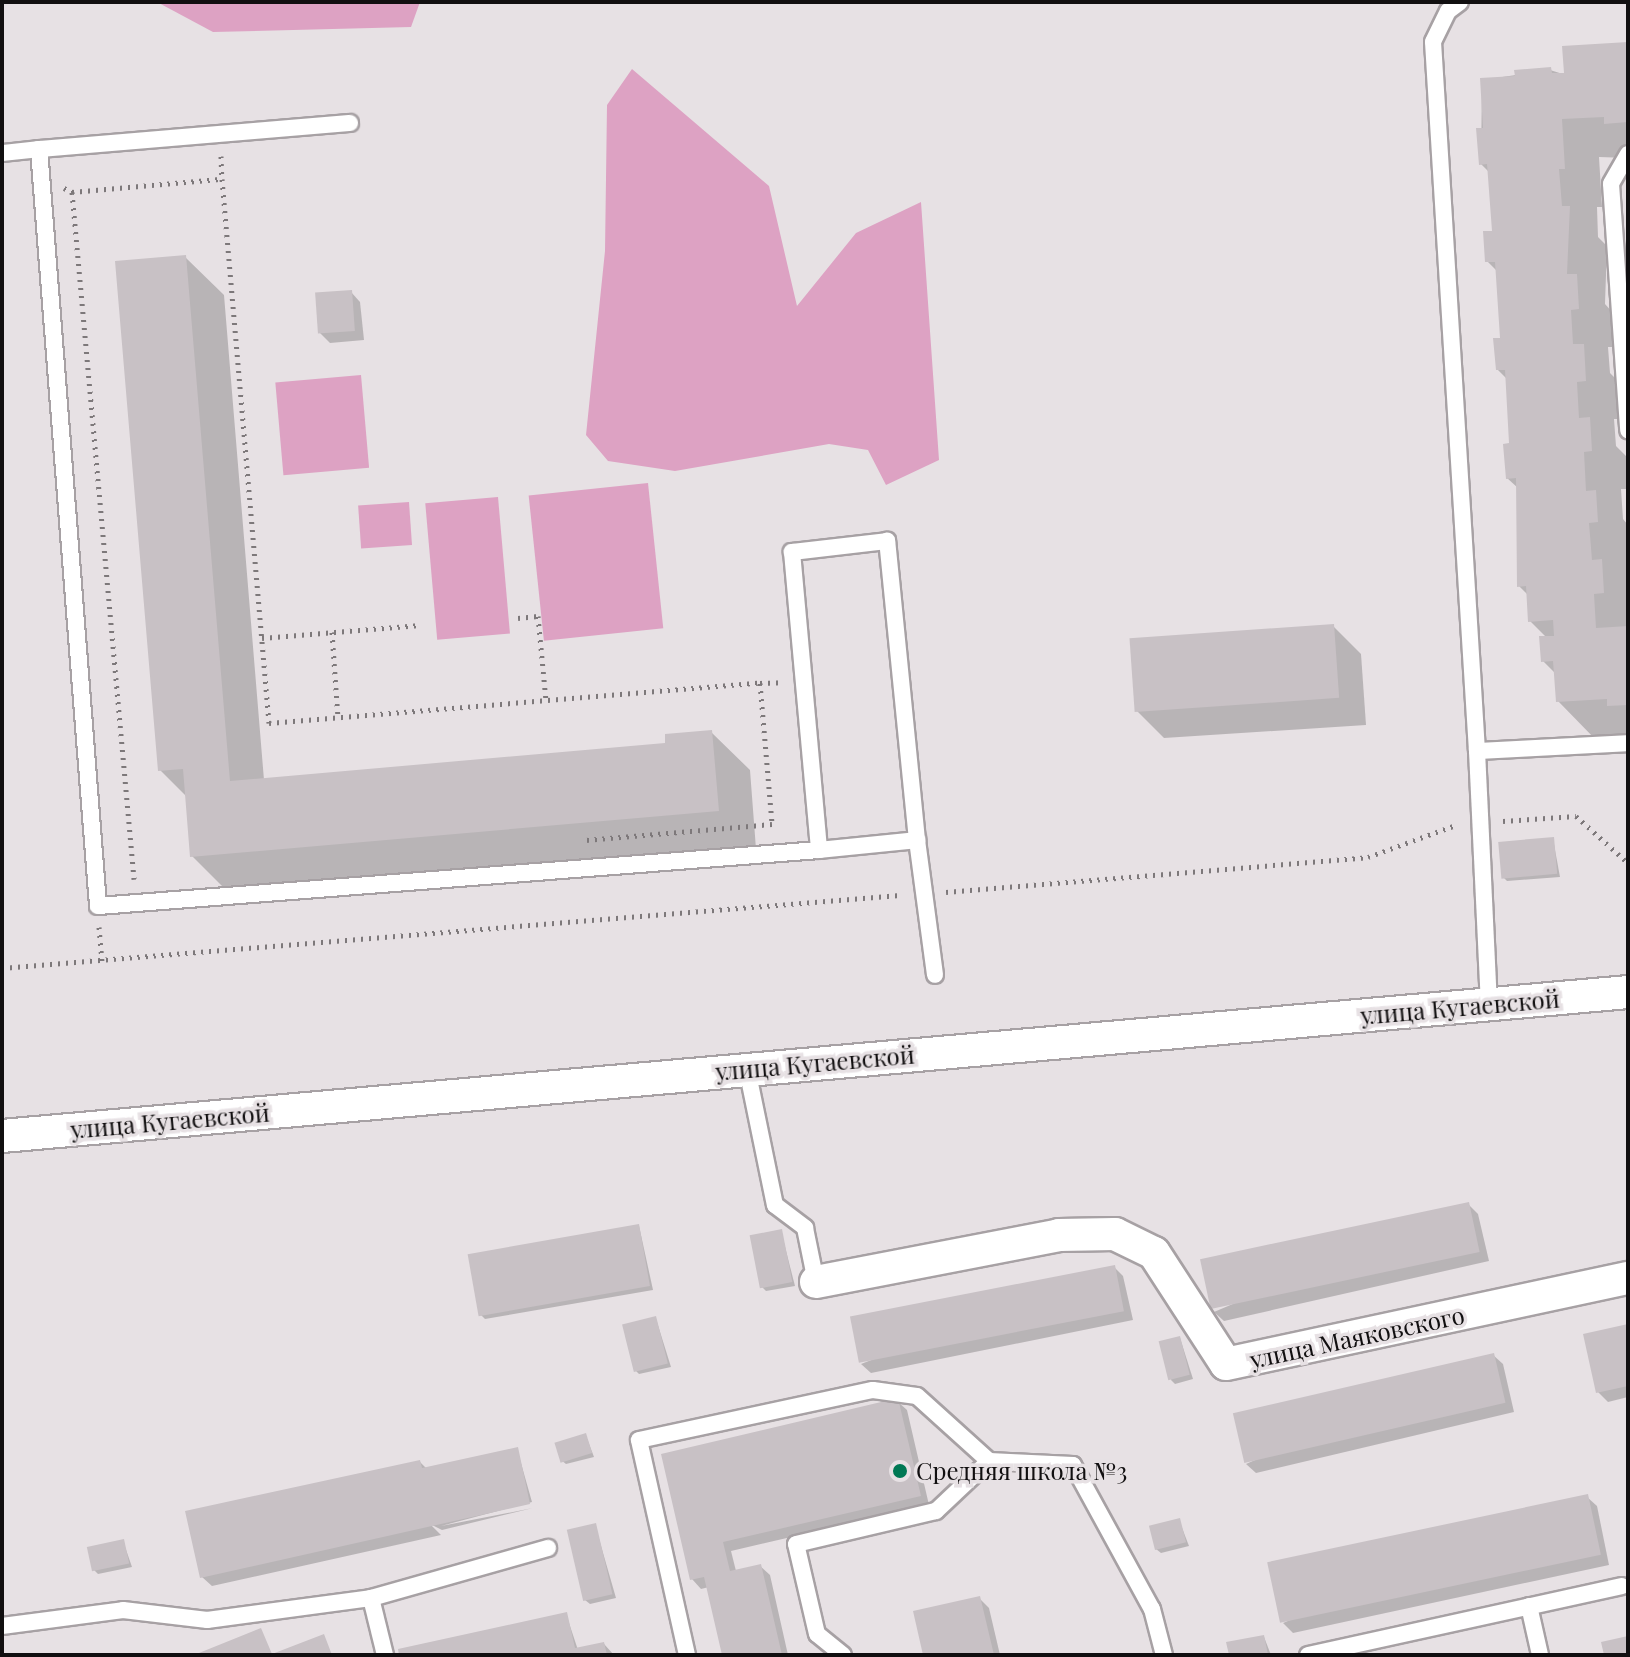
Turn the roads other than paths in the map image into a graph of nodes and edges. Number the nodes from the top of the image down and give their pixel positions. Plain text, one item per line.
1 (1460, 2) edge
2 (350, 123) dead end
3 (39, 149) junction
4 (2, 153) edge
5 (1628, 154) edge
6 (1628, 430) edge
7 (1628, 743) edge
8 (1477, 751) junction
9 (917, 840) junction
10 (819, 850) junction
11 (935, 975) dead end
12 (1628, 992) edge
13 (1489, 1005) junction
14 (747, 1069) junction
15 (2, 1136) edge
16 (1628, 1278) edge
17 (816, 1282) joint
18 (989, 1461) junction
19 (548, 1548) dead end
20 (1622, 1586) dead end
21 (371, 1598) junction
22 (1529, 1606) junction
23 (2, 1626) edge
24 (385, 1655) edge
25 (687, 1655) edge
26 (843, 1655) edge
27 (1164, 1655) edge
28 (1308, 1655) edge
29 (1540, 1655) edge

1 - 8 lane
2 - 3 lane
3 - 4 lane
3 - 10 lane
5 - 6 lane
7 - 8 lane
8 - 13 lane
9 - 10 lane
9 - 10 lane
9 - 11 lane
12 - 13 street, улица Кугаевской
13 - 14 street, улица Кугаевской
14 - 15 street, улица Кугаевской
14 - 17 lane
16 - 17 street, улица Маяковского
18 - 25 lane
18 - 26 lane
18 - 27 lane
19 - 21 lane
20 - 22 lane
21 - 23 lane
21 - 24 lane
22 - 28 lane
22 - 29 lane

